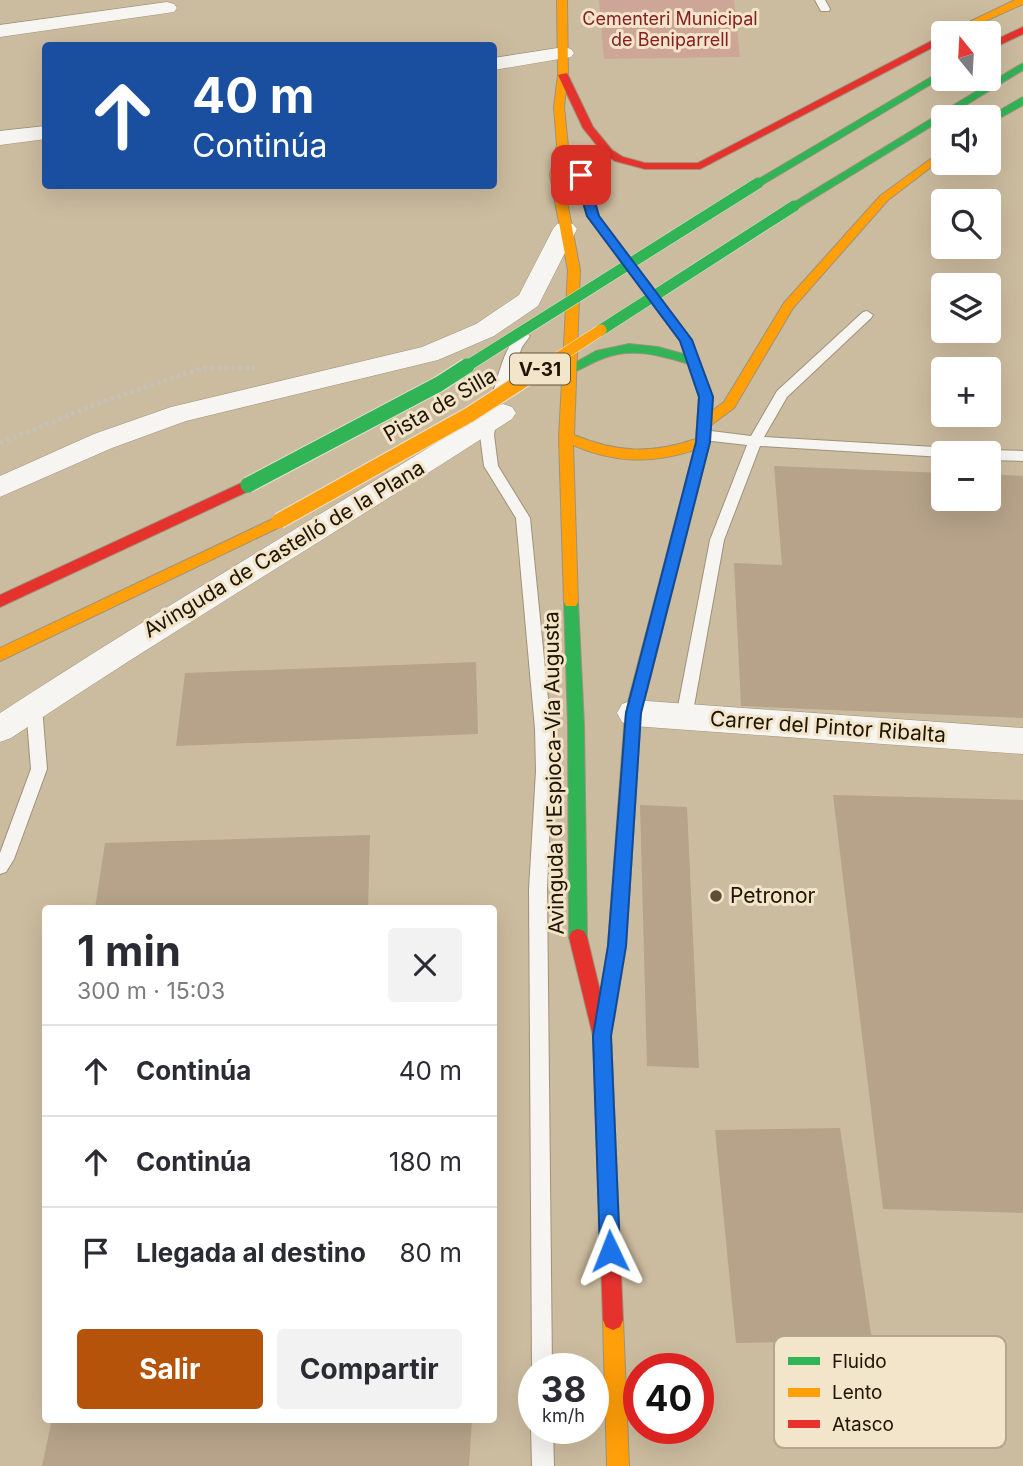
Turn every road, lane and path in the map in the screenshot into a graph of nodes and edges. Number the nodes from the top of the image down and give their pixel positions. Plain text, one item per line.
1 (562, 0) edge
2 (1023, 0) edge
3 (167, 8) dead end
4 (977, 21) edge
5 (53, 24) junction
6 (1023, 30) edge
7 (0, 31) edge
8 (1001, 41) edge
9 (55, 42) edge
10 (931, 43) edge
11 (564, 53) junction
12 (497, 64) edge
13 (1023, 66) edge
14 (563, 75) junction
15 (931, 80) edge
16 (1023, 100) edge
17 (1001, 114) edge
18 (42, 133) edge
19 (0, 138) edge
20 (564, 145) junction
21 (931, 162) edge
22 (565, 229) junction
23 (574, 270) junction
24 (867, 315) dead end
25 (693, 361) junction
26 (568, 370) junction
27 (488, 424) junction
28 (703, 433) junction
29 (566, 437) junction
30 (755, 441) junction
31 (931, 452) edge
32 (1001, 455) edge
33 (1023, 456) edge
34 (0, 487) edge
35 (0, 601) edge
36 (0, 655) edge
37 (34, 707) junction
38 (634, 713) junction
39 (684, 717) junction
40 (576, 725) junction
41 (0, 729) edge
42 (1023, 741) edge
43 (544, 771) junction
44 (0, 867) edge
45 (602, 1036) junction
46 (542, 1353) edge
47 (542, 1444) edge
48 (543, 1466) edge
49 (618, 1466) edge

1 - 11 main road
2 - 4 main road
3 - 5 street
5 - 7 street
5 - 9 street
6 - 8 main road
10 - 14 main road
11 - 12 street
11 - 14 main road
13 - 36 main road, Pista de Silla / V-31, bridge
14 - 20 main road
15 - 35 main road, Pista de Silla / V-31, bridge
16 - 17 main road
18 - 19 street
20 - 22 main road, Avinguda d'Espioca-Vía Augusta
20 - 25 main road
21 - 28 main road
22 - 23 main road, Avinguda d'Espioca-Vía Augusta
22 - 34 street
23 - 26 main road, Avinguda d'Espioca-Vía Augusta
23 - 27 lane
24 - 30 lane
25 - 26 main road
25 - 28 main road
26 - 27 street, Avinguda de Castelló de la Plana
26 - 29 main road, Avinguda d'Espioca-Vía Augusta
27 - 37 street, Avinguda de Castelló de la Plana
27 - 43 lane
28 - 29 main road
28 - 30 lane
28 - 38 main road
29 - 40 main road, Avinguda d'Espioca-Vía Augusta
30 - 31 lane
30 - 39 lane
32 - 33 lane
37 - 41 street, Avinguda de Castelló de la Plana
37 - 44 lane
38 - 39 street, Carrer del Pintor Ribalta
38 - 45 main road
39 - 42 street, Carrer del Pintor Ribalta
40 - 43 lane
40 - 45 main road, Avinguda d'Espioca-Vía Augusta
43 - 46 lane
45 - 49 main road, Avinguda d'Espioca-Vía Augusta
47 - 48 lane

